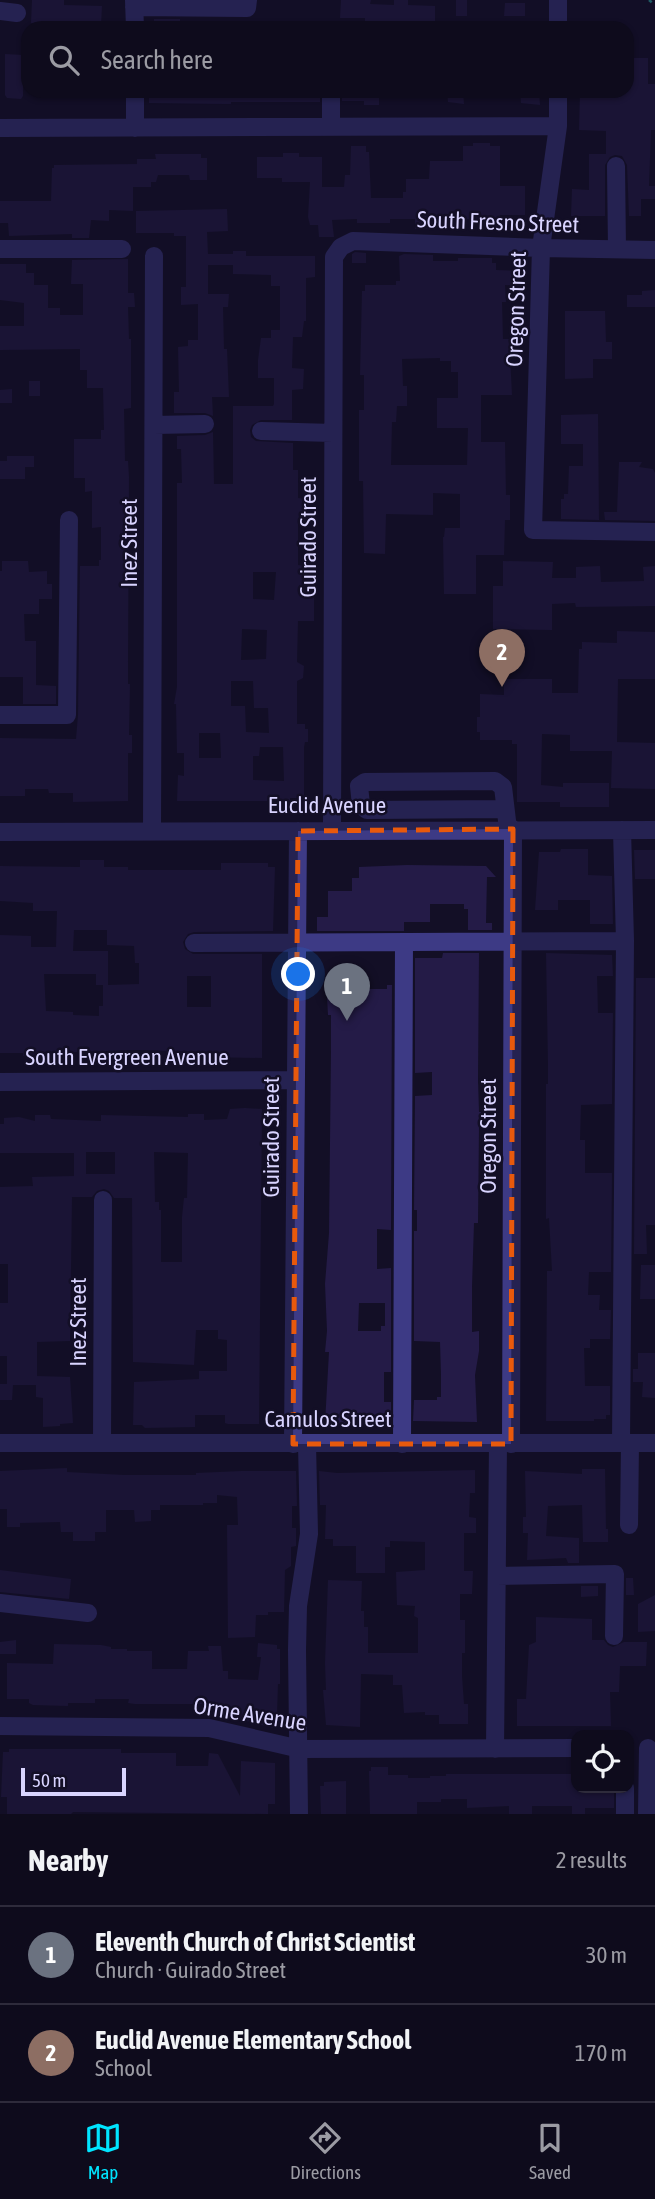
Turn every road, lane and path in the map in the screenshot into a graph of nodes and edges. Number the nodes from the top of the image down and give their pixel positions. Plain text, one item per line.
1 (248, 0) edge
2 (558, 0) edge
3 (649, 0) edge
4 (134, 4) edge
5 (655, 5) edge
6 (558, 21) edge
7 (135, 98) edge
8 (331, 98) edge
9 (558, 98) edge
10 (558, 126) junction
11 (331, 127) junction
12 (0, 128) edge
13 (135, 128) junction
14 (616, 166) dead end
15 (341, 247) joint
16 (541, 248) junction
17 (0, 249) edge
18 (122, 249) dead end
19 (617, 249) junction
20 (655, 250) edge
21 (155, 256) dead end
22 (205, 424) dead end
23 (154, 425) junction
24 (261, 431) dead end
25 (333, 433) junction
26 (69, 520) dead end
27 (655, 532) edge
28 (0, 715) edge
29 (332, 785) junction
30 (359, 786) junction
31 (505, 809) junction
32 (332, 829) junction
33 (511, 829) junction
34 (152, 830) junction
35 (622, 830) junction
36 (655, 830) edge
37 (298, 831) junction
38 (0, 832) edge
39 (513, 940) junction
40 (625, 940) junction
41 (404, 942) junction
42 (194, 943) dead end
43 (297, 943) junction
44 (296, 1080) junction
45 (0, 1082) edge
46 (103, 1200) dead end
47 (0, 1443) edge
48 (103, 1443) junction
49 (626, 1443) junction
50 (655, 1443) edge
51 (300, 1444) junction
52 (402, 1444) junction
53 (505, 1444) junction
54 (629, 1525) dead end
55 (497, 1576) junction
56 (0, 1603) edge
57 (88, 1613) dead end
58 (614, 1636) dead end
59 (0, 1726) edge
60 (571, 1748) edge
61 (634, 1748) edge
62 (652, 1748) edge
63 (299, 1749) junction
64 (495, 1749) junction
65 (625, 1793) edge
66 (299, 1814) edge
67 (625, 1814) edge
68 (647, 1814) edge

1 - 4 street
2 - 6 street
3 - 5 path
7 - 13 street
8 - 11 street
9 - 10 street, Oregon Street
10 - 11 street
10 - 16 street, Oregon Street
11 - 13 street
12 - 13 street
14 - 19 street
15 - 16 street, South Fresno Street
15 - 25 street, Guirado Street
16 - 19 street, South Fresno Street
16 - 27 street, Oregon Street
17 - 18 street
19 - 20 street, South Fresno Street
21 - 23 street, Inez Street
22 - 23 street
23 - 34 street, Inez Street
24 - 25 street
25 - 29 street, Guirado Street
26 - 28 street
29 - 30 street, Oregon Street
29 - 32 street, Guirado Street
30 - 31 street
30 - 31 street, Oregon Street
31 - 33 street, Oregon Street
32 - 33 street, Euclid Avenue
32 - 37 street, Euclid Avenue
33 - 35 street, Euclid Avenue
33 - 39 street, Oregon Street
34 - 37 street, Euclid Avenue
34 - 38 street, Euclid Avenue
35 - 36 street, Euclid Avenue
35 - 40 street
37 - 43 street, Guirado Street
39 - 40 street
39 - 41 street
39 - 53 street, Oregon Street
40 - 49 street
41 - 43 street
41 - 52 street
42 - 43 street
43 - 44 street, Guirado Street
44 - 45 street, South Evergreen Avenue
44 - 51 street, Guirado Street
46 - 48 street, Inez Street
47 - 48 street, Camulos Street
48 - 51 street, Camulos Street
49 - 50 street, Camulos Street
49 - 53 street, Camulos Street
49 - 54 street
51 - 52 street, Camulos Street
51 - 63 street, Guirado Street
52 - 53 street, Camulos Street
53 - 55 street, Oregon Street
55 - 58 street
55 - 64 street, Oregon Street
56 - 57 street
59 - 63 street, Orme Avenue
60 - 64 street, Orme Avenue
61 - 62 street
62 - 68 street
63 - 64 street, Orme Avenue
63 - 66 street, Guirado Street
65 - 67 street

